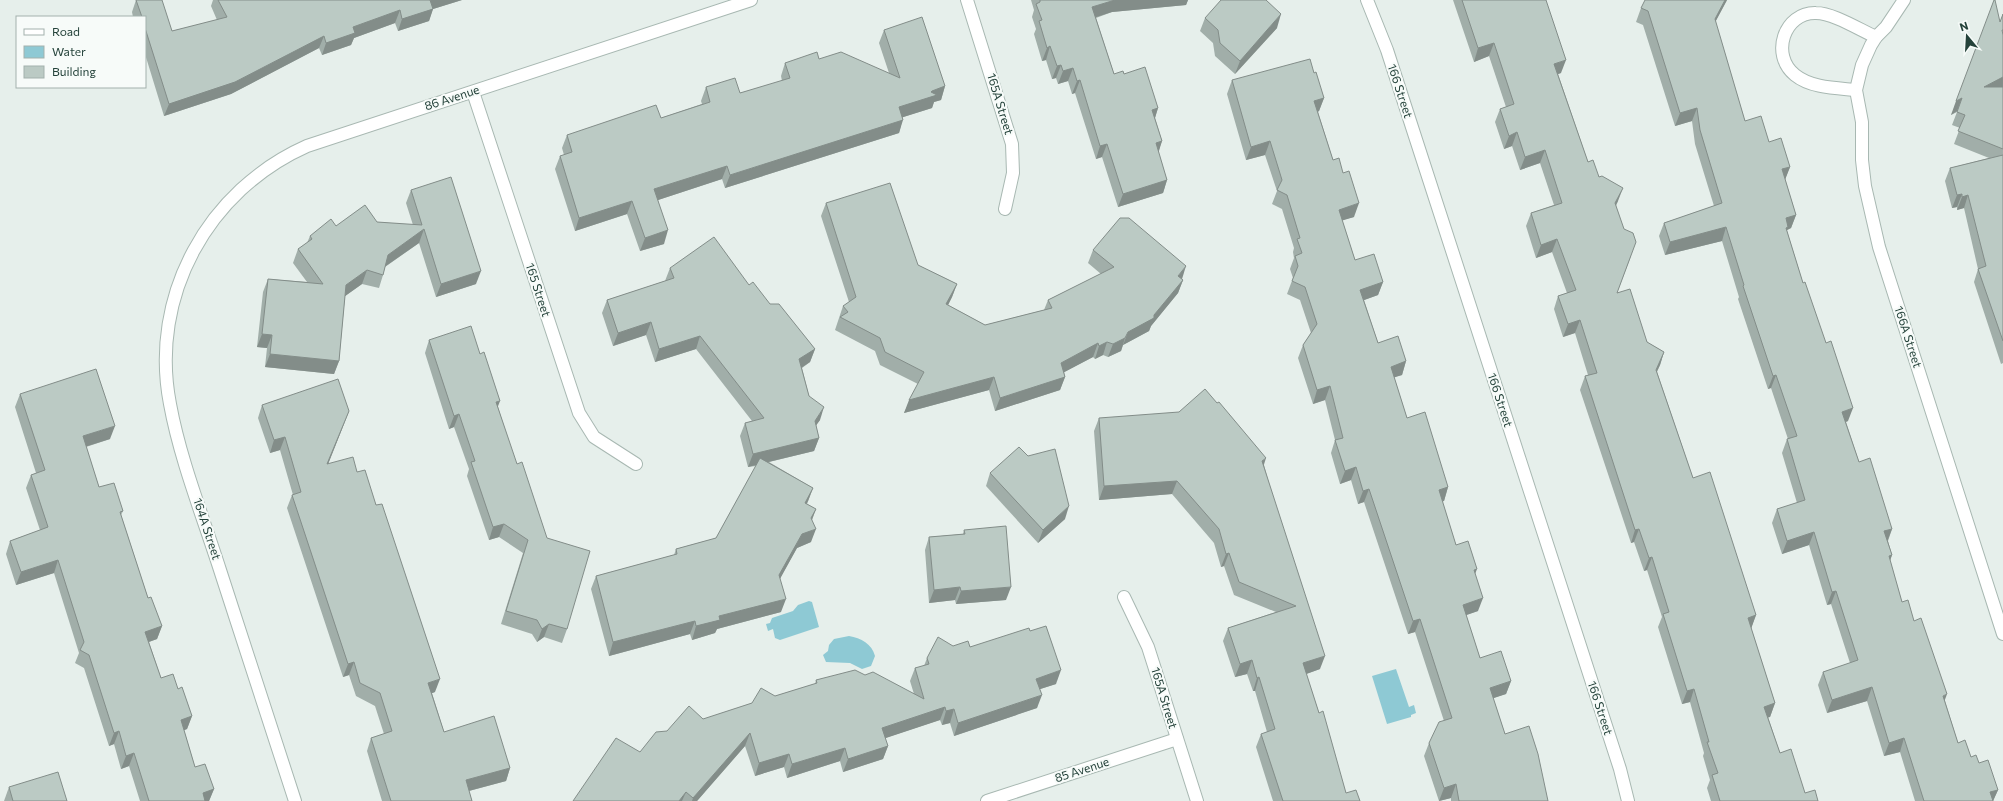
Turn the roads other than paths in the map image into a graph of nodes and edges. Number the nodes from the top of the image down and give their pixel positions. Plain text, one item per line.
1 (751, 0) edge
2 (967, 0) edge
3 (1367, 0) edge
4 (1904, 0) edge
5 (1876, 37) junction
6 (1856, 90) junction
7 (473, 92) junction
8 (1005, 210) dead end
9 (192, 254) joint
10 (636, 464) dead end
11 (1124, 597) dead end
12 (2003, 634) edge
13 (1177, 739) junction
14 (294, 801) edge
15 (987, 801) edge
16 (1198, 801) edge
17 (1628, 801) edge

1 - 7 street, 86 Avenue
2 - 8 street, 165A Street
3 - 17 street, 166 Street
4 - 5 street, 166A Street
5 - 6 street, 166A Street
5 - 6 street
6 - 12 street, 166A Street
7 - 9 street, 86 Avenue
7 - 10 street, 165 Street
9 - 14 street, 164A Street
11 - 13 street, 165A Street
13 - 15 street, 85 Avenue
13 - 16 street, 165A Street

